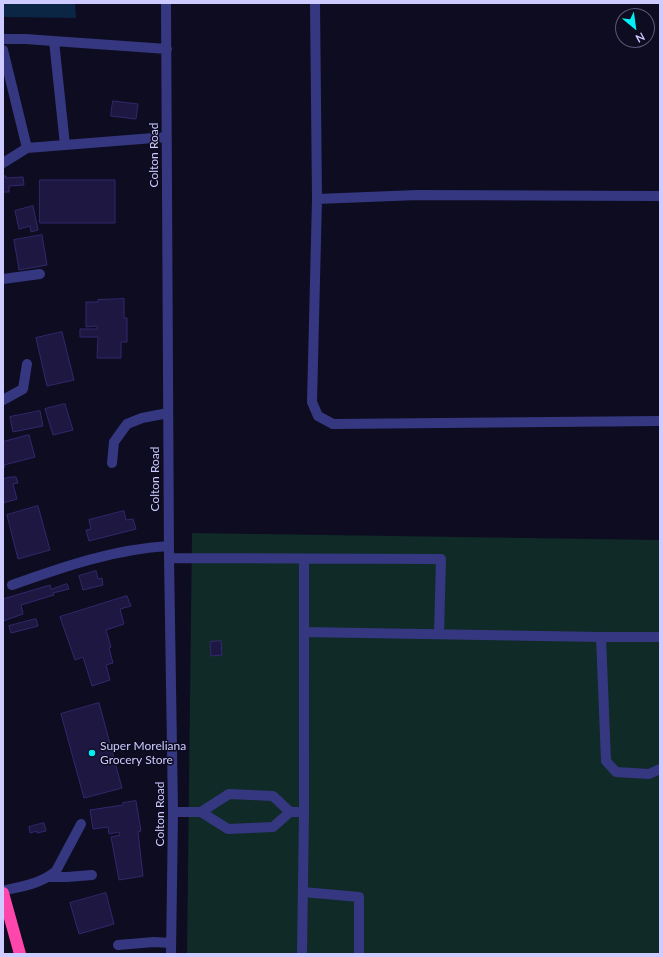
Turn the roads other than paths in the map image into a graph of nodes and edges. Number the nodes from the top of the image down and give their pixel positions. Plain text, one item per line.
1 (166, 3) edge
2 (315, 3) edge
3 (3, 39) edge
4 (54, 41) junction
5 (167, 49) junction
6 (3, 50) edge
7 (166, 137) junction
8 (65, 145) junction
9 (26, 148) junction
10 (3, 163) edge
11 (660, 196) edge
12 (317, 199) junction
13 (40, 274) dead end
14 (3, 279) edge
15 (27, 364) dead end
16 (3, 400) edge
17 (168, 414) junction
18 (660, 421) edge
19 (112, 463) dead end
20 (169, 546) junction
21 (169, 558) junction
22 (304, 559) junction
23 (12, 585) dead end
24 (304, 632) junction
25 (439, 634) junction
26 (601, 637) junction
27 (660, 637) edge
28 (660, 769) edge
29 (173, 812) junction
30 (201, 812) junction
31 (290, 812) junction
32 (304, 812) junction
33 (81, 824) dead end
34 (92, 875) dead end
35 (50, 877) junction
36 (3, 892) edge
37 (303, 892) junction
38 (171, 943) junction
39 (118, 945) dead end
40 (20, 954) edge
41 (171, 954) edge
42 (302, 954) edge
43 (359, 954) edge

1 - 5 street, Colton Road
2 - 12 street
3 - 4 street
4 - 5 street
4 - 8 street
5 - 7 street, Colton Road
6 - 9 street
7 - 8 street
7 - 17 street, Colton Road
8 - 9 street
9 - 10 street
11 - 12 street
12 - 18 street
13 - 14 street
15 - 16 street
17 - 19 street
17 - 20 street, Colton Road
20 - 21 street, Colton Road
20 - 23 street
21 - 22 street
21 - 29 street, Colton Road
22 - 24 street
22 - 25 street
24 - 25 street
24 - 32 street
25 - 26 street
26 - 27 street
26 - 28 street
29 - 30 street
29 - 38 street, Colton Road
30 - 31 street
30 - 31 street
31 - 32 street
32 - 37 street
33 - 35 street
34 - 35 street
35 - 36 street
36 - 40 highway
37 - 42 street
37 - 43 street
38 - 39 street
38 - 41 street, Colton Road

